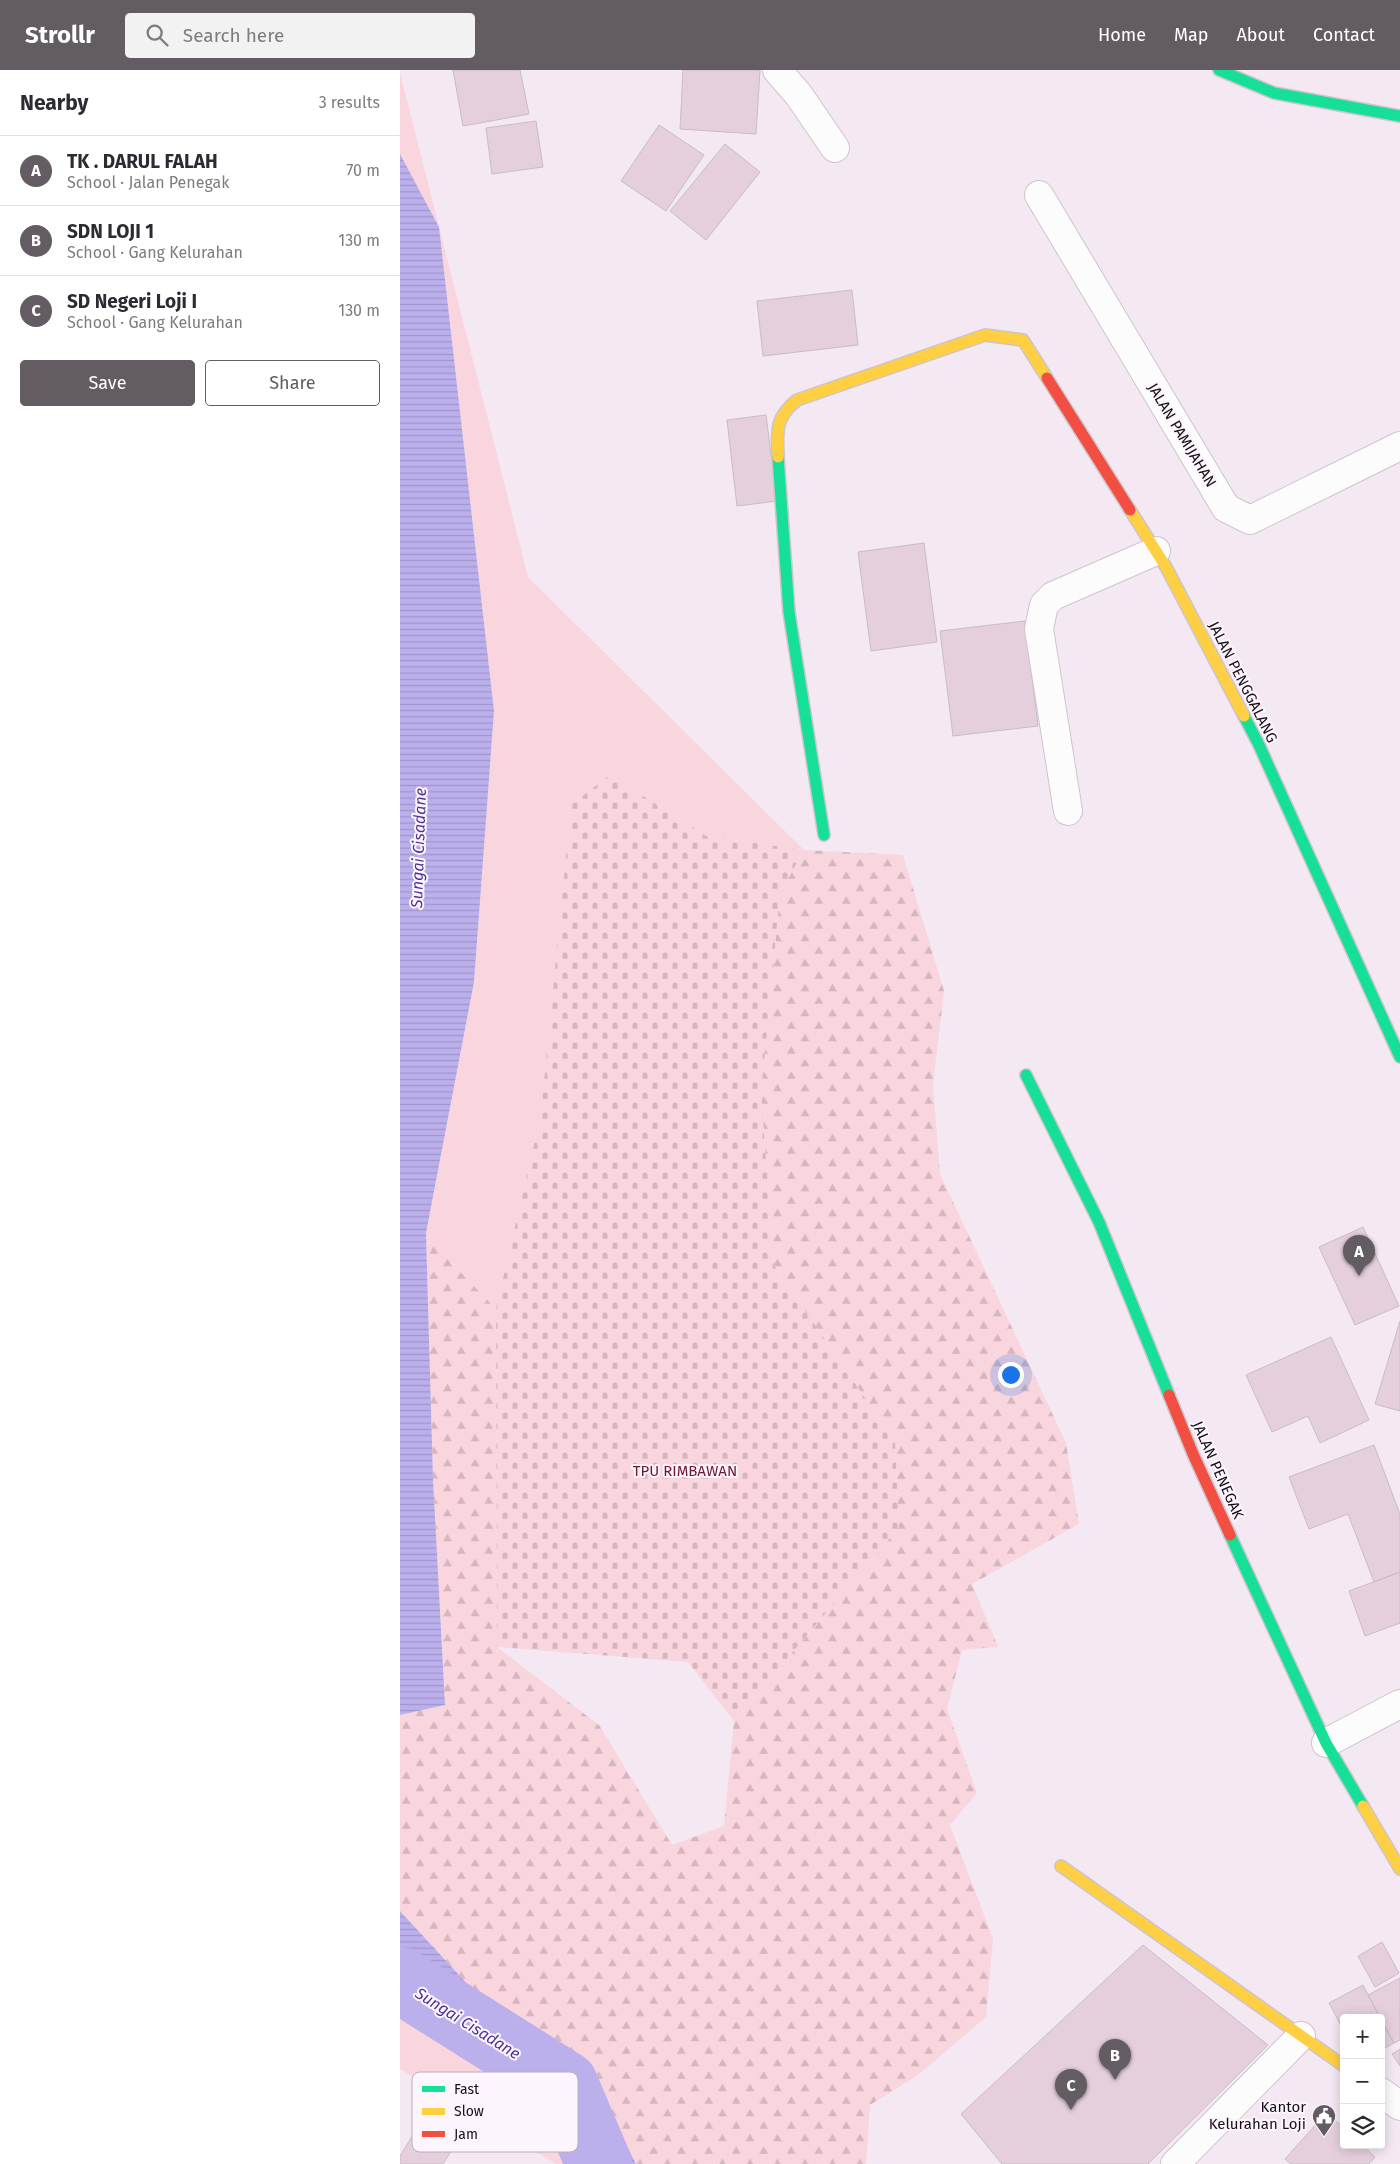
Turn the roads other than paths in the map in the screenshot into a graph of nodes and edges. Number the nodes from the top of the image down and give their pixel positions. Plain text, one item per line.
1 (777, 70) edge
2 (1218, 70) edge
3 (1400, 116) edge
4 (835, 148) dead end
5 (1039, 195) dead end
6 (1400, 446) edge
7 (1156, 551) junction
8 (1068, 811) dead end
9 (824, 835) dead end
10 (1400, 1057) edge
11 (1026, 1075) dead end
12 (1400, 1704) edge
13 (1326, 1743) junction
14 (1061, 1866) dead end
15 (1400, 1869) edge
16 (1302, 2036) junction
17 (1340, 2063) edge
18 (1385, 2095) edge
19 (1400, 2106) edge
20 (1175, 2164) edge

1 - 4 street
2 - 3 street
5 - 6 street, JALAN PAMIJAHAN
7 - 8 street
7 - 9 street, JALAN PENGGALANG
7 - 10 street, JALAN PENGGALANG
11 - 13 street, JALAN PENEGAK
12 - 13 street
13 - 15 street, JALAN PENEGAK
14 - 16 street
16 - 17 street
16 - 20 street
18 - 19 street

